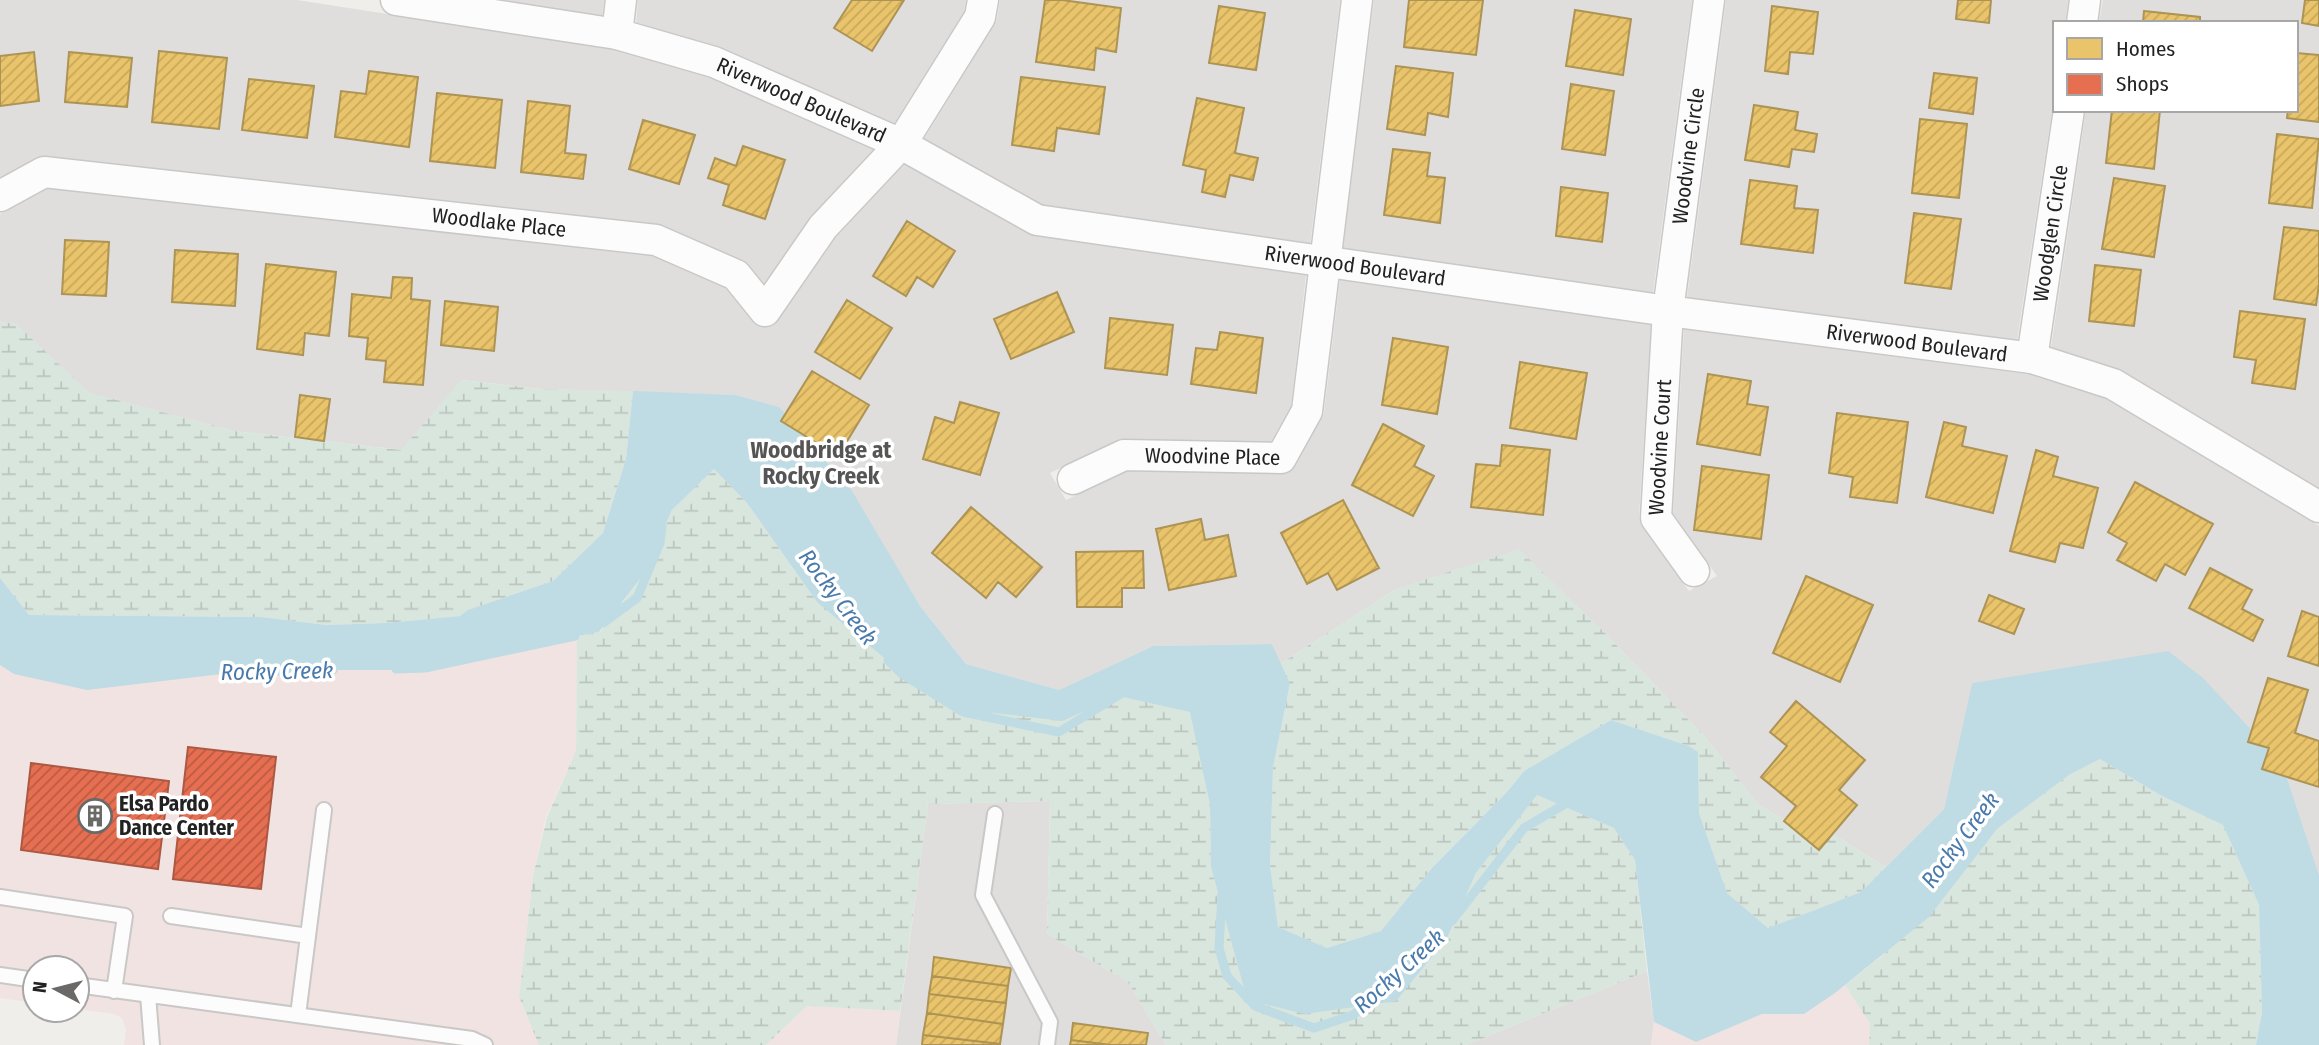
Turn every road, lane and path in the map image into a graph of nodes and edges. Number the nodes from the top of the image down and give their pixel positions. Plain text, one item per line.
1 (396, 0) edge
2 (621, 0) edge
3 (983, 0) edge
4 (1357, 0) edge
5 (1709, 0) edge
6 (2085, 0) edge
7 (2082, 21) edge
8 (617, 34) junction
9 (2069, 112) edge
10 (901, 144) junction
11 (0, 196) edge
12 (1325, 262) junction
13 (1668, 311) junction
14 (2032, 358) junction
15 (1073, 479) dead end
16 (2319, 508) edge
17 (1694, 571) dead end
18 (324, 810) dead end
19 (995, 814) dead end
20 (0, 897) edge
21 (171, 916) dead end
22 (308, 936) junction
23 (0, 975) edge
24 (21, 978) edge
25 (91, 987) edge
26 (114, 990) junction
27 (148, 995) junction
28 (298, 1015) junction
29 (152, 1045) edge
30 (485, 1045) edge
31 (1047, 1045) edge

1 - 8 street, Riverwood Boulevard
2 - 8 street
3 - 10 street
4 - 12 street
5 - 13 street, Woodvine Circle
6 - 7 street
8 - 10 street, Riverwood Boulevard
9 - 14 street, Woodglen Circle
10 - 11 street, Woodlake Place
10 - 12 street, Riverwood Boulevard
12 - 13 street, Riverwood Boulevard
12 - 15 street, Woodvine Place
13 - 14 street, Riverwood Boulevard
13 - 17 street, Woodvine Court
14 - 16 street, Riverwood Boulevard
18 - 22 lane
19 - 31 lane
20 - 26 lane
21 - 22 lane
22 - 28 lane
23 - 24 lane
25 - 26 lane
26 - 27 lane
27 - 28 lane
27 - 29 lane
28 - 30 lane

